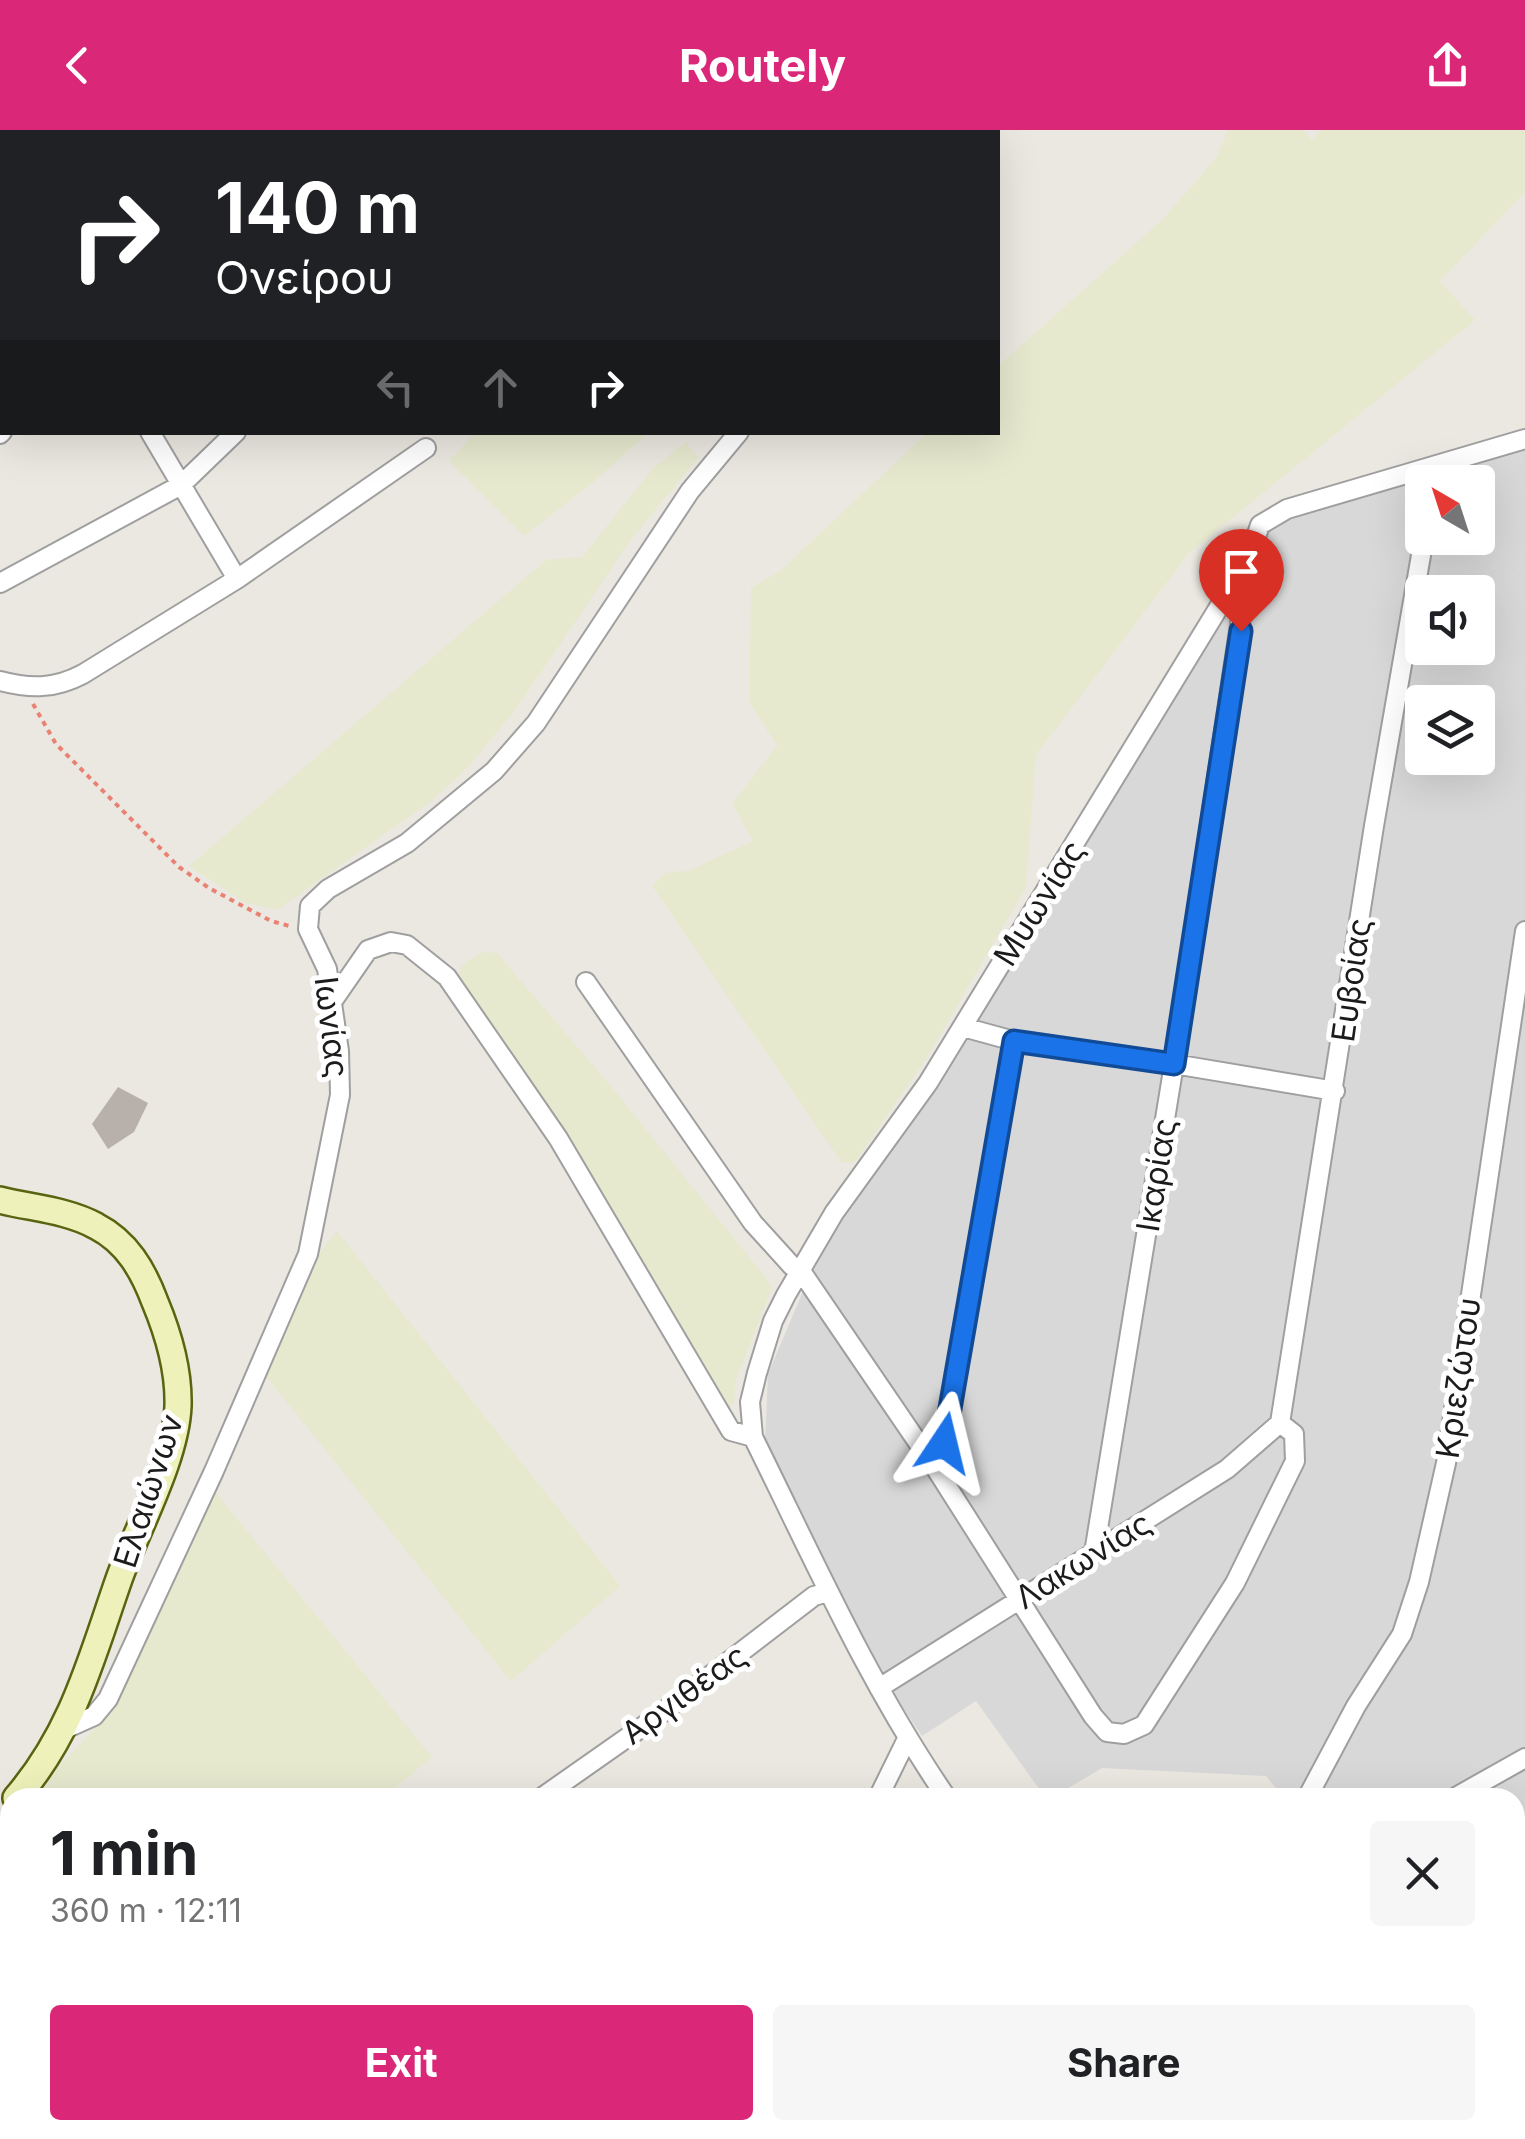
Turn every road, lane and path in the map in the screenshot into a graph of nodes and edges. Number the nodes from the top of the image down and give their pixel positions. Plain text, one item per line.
1 (152, 435) edge
2 (233, 435) edge
3 (737, 435) edge
4 (1525, 439) edge
5 (426, 448) dead end
6 (1458, 465) edge
7 (1405, 481) edge
8 (181, 485) junction
9 (1421, 555) edge
10 (1249, 558) junction
11 (237, 579) junction
12 (0, 583) edge
13 (0, 681) edge
14 (32, 688) junction
15 (308, 929) junction
16 (1525, 931) edge
17 (1523, 958) edge
18 (586, 982) dead end
19 (332, 1002) junction
20 (963, 1027) junction
21 (1014, 1041) junction
22 (1174, 1064) junction
23 (1335, 1092) junction
24 (0, 1200) edge
25 (801, 1271) junction
26 (1280, 1423) junction
27 (753, 1437) junction
28 (938, 1472) junction
29 (1094, 1553) junction
30 (828, 1592) junction
31 (1020, 1600) junction
32 (879, 1688) junction
33 (65, 1729) junction
34 (907, 1739) junction
35 (1525, 1758) edge
36 (24, 1788) edge
37 (555, 1788) edge
38 (883, 1788) edge
39 (940, 1788) edge
40 (1312, 1788) edge
41 (1472, 1788) edge

1 - 8 street
2 - 8 street
3 - 15 street
4 - 6 street
5 - 11 street
7 - 10 street, Μυωνίας
8 - 11 street
8 - 12 street
9 - 23 street, Ευβοίας
10 - 20 street, Μυωνίας
10 - 22 street, Ικαρίας
11 - 14 street
13 - 14 street
14 - 15 path
15 - 19 street, Ιωνίας
16 - 17 street, Κριεζώτου
17 - 40 street, Κριεζώτου
18 - 25 street
19 - 27 street
19 - 33 street, Ιωνίας
20 - 21 street
20 - 25 street, Μυωνίας
21 - 22 street
21 - 28 street
22 - 23 street
22 - 29 street, Ικαρίας
23 - 26 street, Ευβοίας
24 - 33 main road, Ελαιώνων
25 - 27 street, Μυωνίας
25 - 28 street
26 - 29 street, Λακωνίας
26 - 31 street
27 - 30 street
28 - 31 street
29 - 31 street, Λακωνίας
30 - 32 street
30 - 37 street, Αργιθέας
31 - 32 street, Λακωνίας
32 - 34 street
33 - 36 main road, Ελαιώνων
34 - 38 street
34 - 39 street
35 - 41 street

